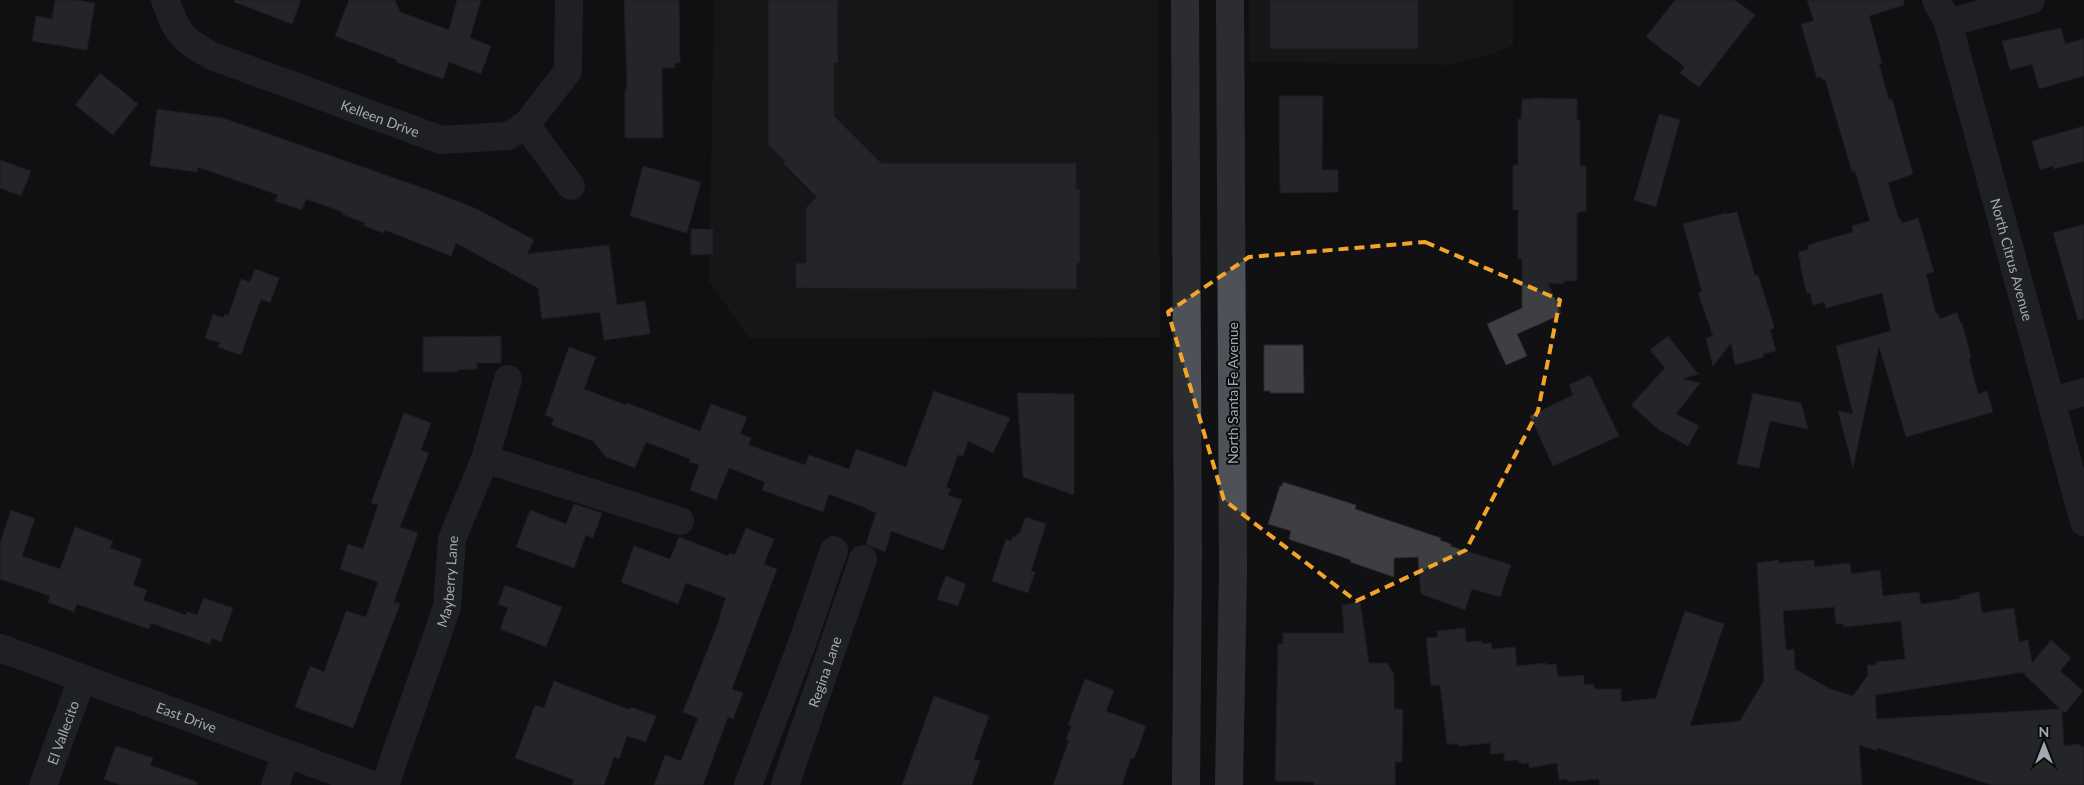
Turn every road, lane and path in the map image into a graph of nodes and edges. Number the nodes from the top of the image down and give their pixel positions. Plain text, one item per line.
1 (165, 0) edge
2 (569, 0) edge
3 (1186, 0) edge
4 (1230, 0) edge
5 (2031, 0) edge
6 (1942, 11) edge
7 (526, 125) junction
8 (571, 186) dead end
9 (508, 379) dead end
10 (2084, 392) edge
11 (2051, 401) junction
12 (485, 459) junction
13 (680, 522) dead end
14 (2084, 522) edge
15 (834, 550) dead end
16 (863, 559) dead end
17 (0, 648) edge
18 (82, 679) junction
19 (286, 754) junction
20 (43, 785) edge
21 (275, 785) edge
22 (372, 785) edge
23 (385, 785) edge
24 (748, 785) edge
25 (785, 785) edge
26 (1186, 785) edge
27 (1229, 785) edge

1 - 7 street, Kelleen Drive
2 - 7 street
3 - 26 main road
4 - 27 main road, North Santa Fe Avenue
5 - 6 street
6 - 11 street, North Citrus Avenue
7 - 8 street
9 - 12 street, Mayberry Lane
10 - 11 street
11 - 14 street, North Citrus Avenue
12 - 13 street
12 - 23 street, Mayberry Lane
15 - 24 street
16 - 25 street, Regina Lane
17 - 18 street, East Drive
18 - 19 street, East Drive
18 - 20 street, El Vallecito
19 - 21 street
19 - 22 street, East Drive

